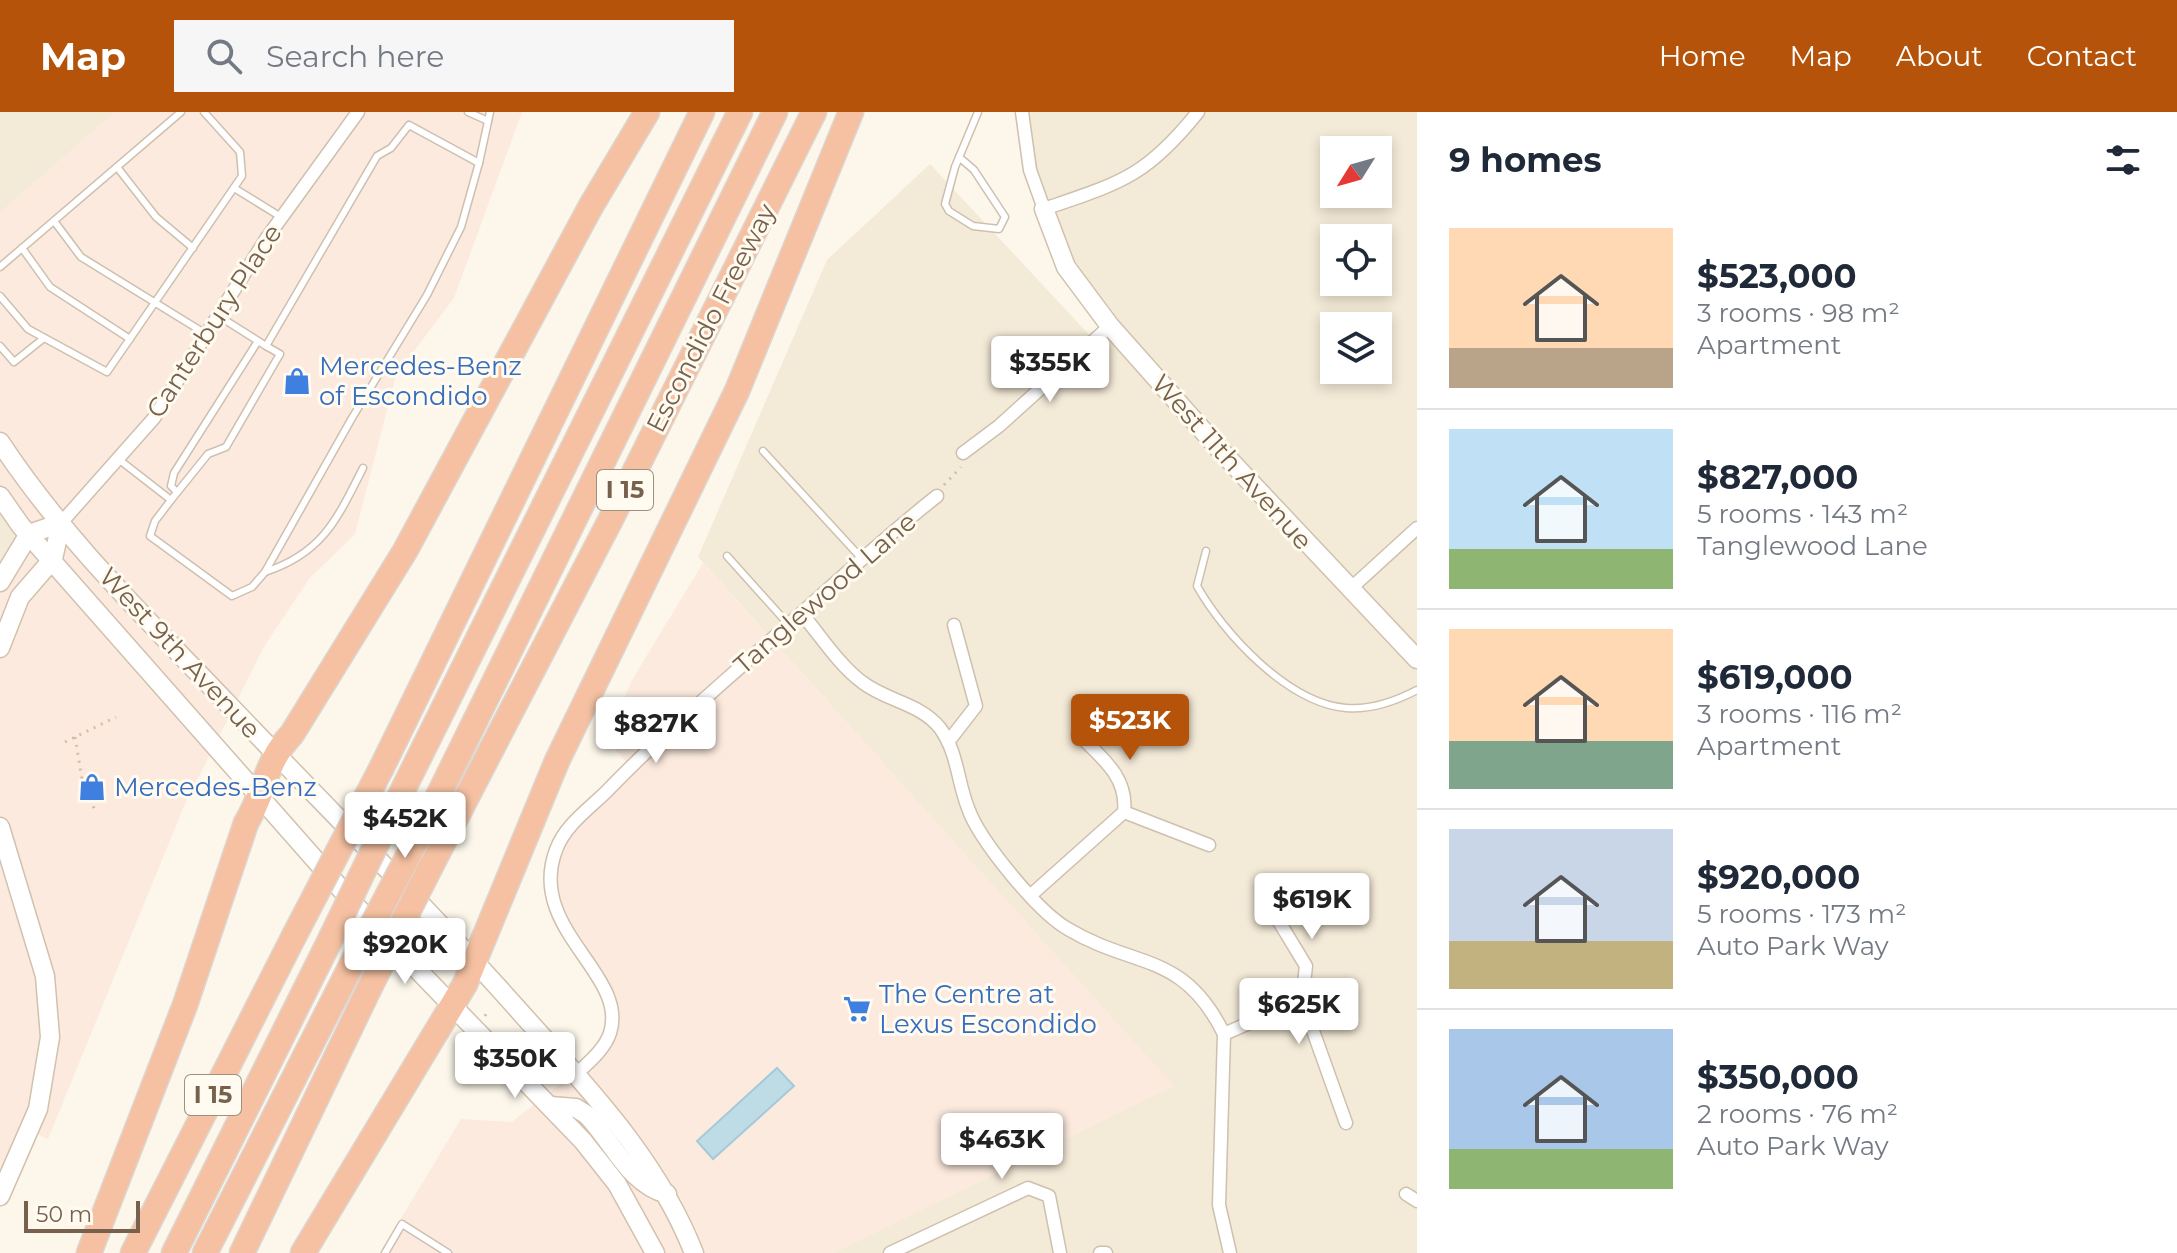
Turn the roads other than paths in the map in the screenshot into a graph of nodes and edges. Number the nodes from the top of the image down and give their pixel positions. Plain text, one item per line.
1 (181, 112) edge
2 (204, 112) edge
3 (358, 112) edge
4 (468, 112) edge
5 (490, 112) edge
6 (647, 112) edge
7 (702, 112) edge
8 (740, 112) edge
9 (775, 112) edge
10 (814, 112) edge
11 (851, 112) edge
12 (978, 112) edge
13 (1022, 112) edge
14 (1198, 112) edge
15 (488, 121) junction
16 (959, 157) junction
17 (479, 163) junction
18 (117, 167) junction
19 (234, 188) junction
20 (1044, 209) junction
21 (281, 217) junction
22 (54, 221) junction
23 (22, 248) junction
24 (193, 248) junction
25 (0, 267) edge
26 (0, 296) edge
27 (155, 302) junction
28 (217, 315) junction
29 (1110, 326) junction
30 (206, 334) junction
31 (44, 338) junction
32 (130, 339) junction
33 (258, 341) junction
34 (0, 346) edge
35 (266, 346) junction
36 (0, 442) edge
37 (763, 451) dead end
38 (963, 453) road end
39 (117, 458) junction
40 (363, 468) dead end
41 (177, 492) junction
42 (0, 496) edge
43 (937, 496) road end
44 (171, 500) junction
45 (61, 523) junction
46 (1417, 528) edge
47 (29, 534) junction
48 (1206, 551) dead end
49 (727, 556) dead end
50 (53, 559) junction
51 (863, 560) junction
52 (265, 572) junction
53 (0, 582) edge
54 (1349, 590) junction
55 (802, 614) junction
56 (789, 625) junction
57 (954, 625) dead end
58 (0, 648) edge
59 (1417, 659) edge
60 (1417, 690) edge
61 (1078, 734) dead end
62 (948, 742) junction
63 (274, 754) junction
64 (261, 798) junction
65 (1124, 812) junction
66 (0, 827) edge
67 (1209, 845) dead end
68 (1031, 895) junction
69 (1263, 895) dead end
70 (475, 961) junction
71 (1302, 1000) junction
72 (454, 1007) junction
73 (1224, 1034) junction
74 (576, 1074) junction
75 (550, 1106) junction
76 (1346, 1123) dead end
77 (667, 1194) junction
78 (0, 1196) edge
79 (89, 1253) edge
80 (133, 1253) edge
81 (174, 1253) edge
82 (205, 1253) edge
83 (242, 1253) edge
84 (303, 1253) edge
85 (385, 1253) edge
86 (448, 1253) edge
87 (655, 1253) edge
88 (694, 1253) edge
89 (890, 1253) edge
90 (1060, 1253) edge
91 (1230, 1253) edge

1 - 18 lane
2 - 19 lane
3 - 21 street, Canterbury Place
4 - 15 lane
5 - 15 lane
6 - 63 highway
7 - 80 highway, I 15, bridge
8 - 81 highway, bridge
9 - 82 highway, bridge
10 - 83 highway, Escondido Freeway / I 15, bridge
11 - 70 highway
12 - 16 lane
13 - 20 street
14 - 20 street
15 - 17 lane
16 - 16 lane
17 - 35 lane
17 - 52 lane
18 - 22 lane
18 - 24 lane
19 - 21 lane
19 - 24 lane
20 - 29 main road, West 11th Avenue
21 - 28 street, Canterbury Place
22 - 23 lane
22 - 27 lane
23 - 25 lane
23 - 32 lane
24 - 27 lane
26 - 31 lane
27 - 30 lane
27 - 32 lane
28 - 30 street, Canterbury Place
28 - 33 lane
29 - 38 street
29 - 54 main road, West 11th Avenue
30 - 39 street, Canterbury Place
31 - 32 lane
31 - 34 lane
33 - 35 lane
33 - 41 lane
35 - 41 lane
36 - 45 main road, West 9th Avenue
37 - 51 lane
39 - 44 lane
39 - 45 street, Canterbury Place
40 - 52 lane
41 - 44 lane
42 - 47 main road, West 9th Avenue
43 - 51 street, Tanglewood Lane
44 - 52 lane
45 - 47 main road
45 - 50 main road
45 - 63 main road, West 9th Avenue
46 - 54 street
47 - 50 main road, West 9th Avenue
47 - 53 main road
48 - 60 lane
49 - 56 lane
50 - 58 main road
50 - 64 main road, West 9th Avenue
51 - 55 street, Tanglewood Lane
54 - 59 main road, West 11th Avenue
55 - 56 street, Tanglewood Lane
55 - 62 street
56 - 74 street, Tanglewood Lane
57 - 62 street
61 - 65 street
62 - 68 street
63 - 64 highway
63 - 70 main road, West 9th Avenue
64 - 72 main road, West 9th Avenue
64 - 79 highway
65 - 67 street
65 - 68 street
66 - 78 main road
68 - 73 street
69 - 71 street
70 - 72 highway
70 - 74 main road, West 9th Avenue
71 - 73 street
71 - 76 street
72 - 75 main road, West 9th Avenue
72 - 84 highway
73 - 91 street
74 - 77 main road, West 9th Avenue
75 - 77 main road
75 - 87 main road, West 9th Avenue
77 - 88 main road, West 9th Avenue
85 - 86 lane
89 - 90 street

